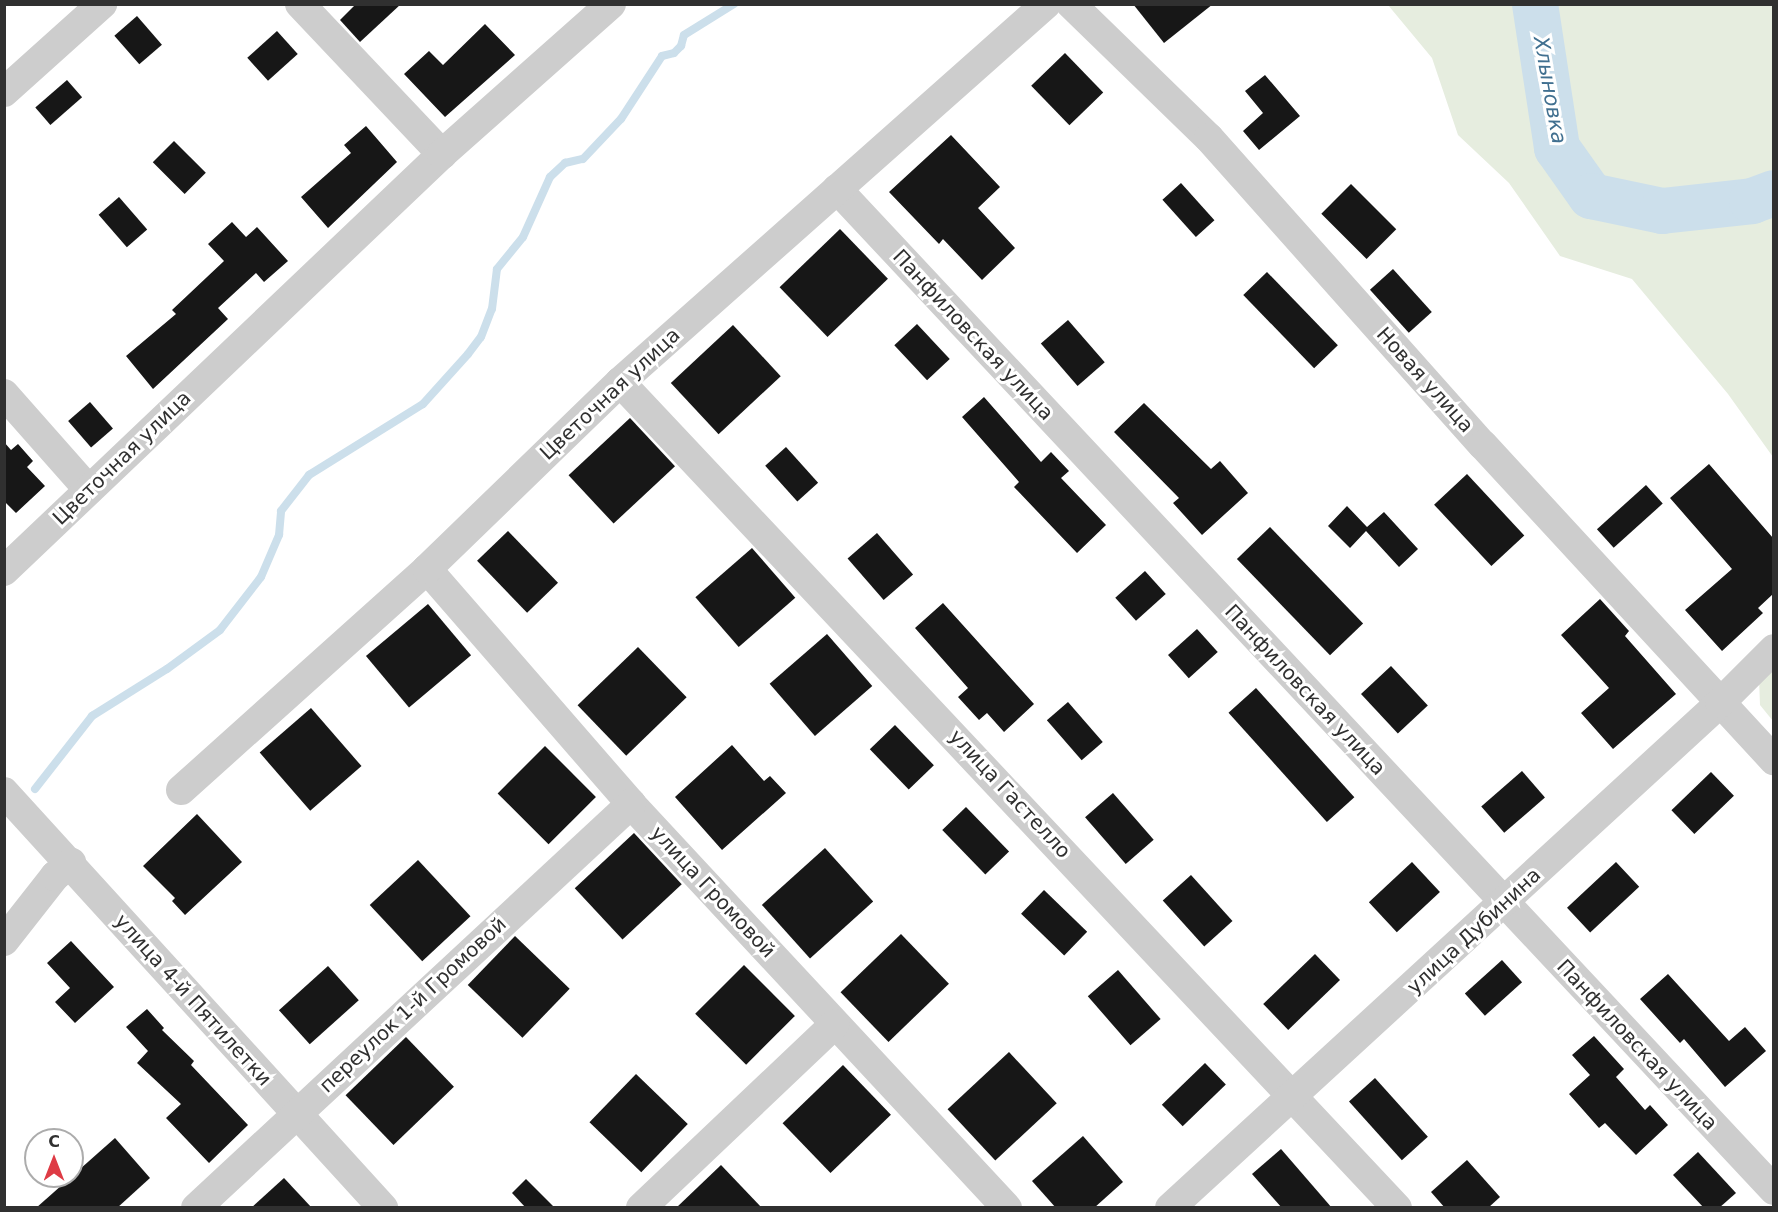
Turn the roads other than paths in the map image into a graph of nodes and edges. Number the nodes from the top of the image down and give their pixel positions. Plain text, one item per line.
1 (102, 4) edge
2 (300, 4) edge
3 (611, 4) edge
4 (1046, 4) edge
5 (1071, 4) edge
6 (4, 92) edge
7 (442, 154) junction
8 (837, 189) junction
9 (620, 382) junction
10 (4, 394) edge
11 (89, 490) junction
12 (427, 569) junction
13 (4, 571) edge
14 (1773, 649) edge
15 (1720, 703) junction
16 (1773, 760) edge
17 (181, 790) dead end
18 (4, 792) edge
19 (632, 804) junction
20 (71, 863) junction
21 (1504, 903) junction
22 (4, 941) edge
23 (835, 1024) junction
24 (1295, 1095) junction
25 (294, 1114) junction
26 (1773, 1190) edge
27 (196, 1208) edge
28 (383, 1208) edge
29 (641, 1208) edge
30 (1007, 1208) edge
31 (1170, 1208) edge
32 (1397, 1208) edge

1 - 6 street
2 - 7 street
3 - 7 street, Цветочная улица
4 - 8 street, Цветочная улица
5 - 15 street, Новая улица
7 - 11 street, Цветочная улица
8 - 9 street, Цветочная улица
8 - 21 street, Панфиловская улица
9 - 12 street, Цветочная улица
9 - 24 street, улица Гастелло
10 - 11 street
11 - 13 street, Цветочная улица
12 - 17 street, Цветочная улица
12 - 19 street, улица Громовой
14 - 15 street, улица Дубинина
15 - 16 street, Новая улица
15 - 21 street, улица Дубинина
18 - 20 street, улица 4-й Пятилетки
19 - 23 street, улица Громовой
19 - 25 street, переулок 1-й Громовой
20 - 22 street
20 - 25 street, улица 4-й Пятилетки
21 - 24 street, улица Дубинина
21 - 26 street, Панфиловская улица
23 - 29 street
23 - 30 street, улица Громовой
24 - 31 street, улица Дубинина
24 - 32 street, улица Гастелло
25 - 27 street, переулок 1-й Громовой
25 - 28 street, улица 4-й Пятилетки

